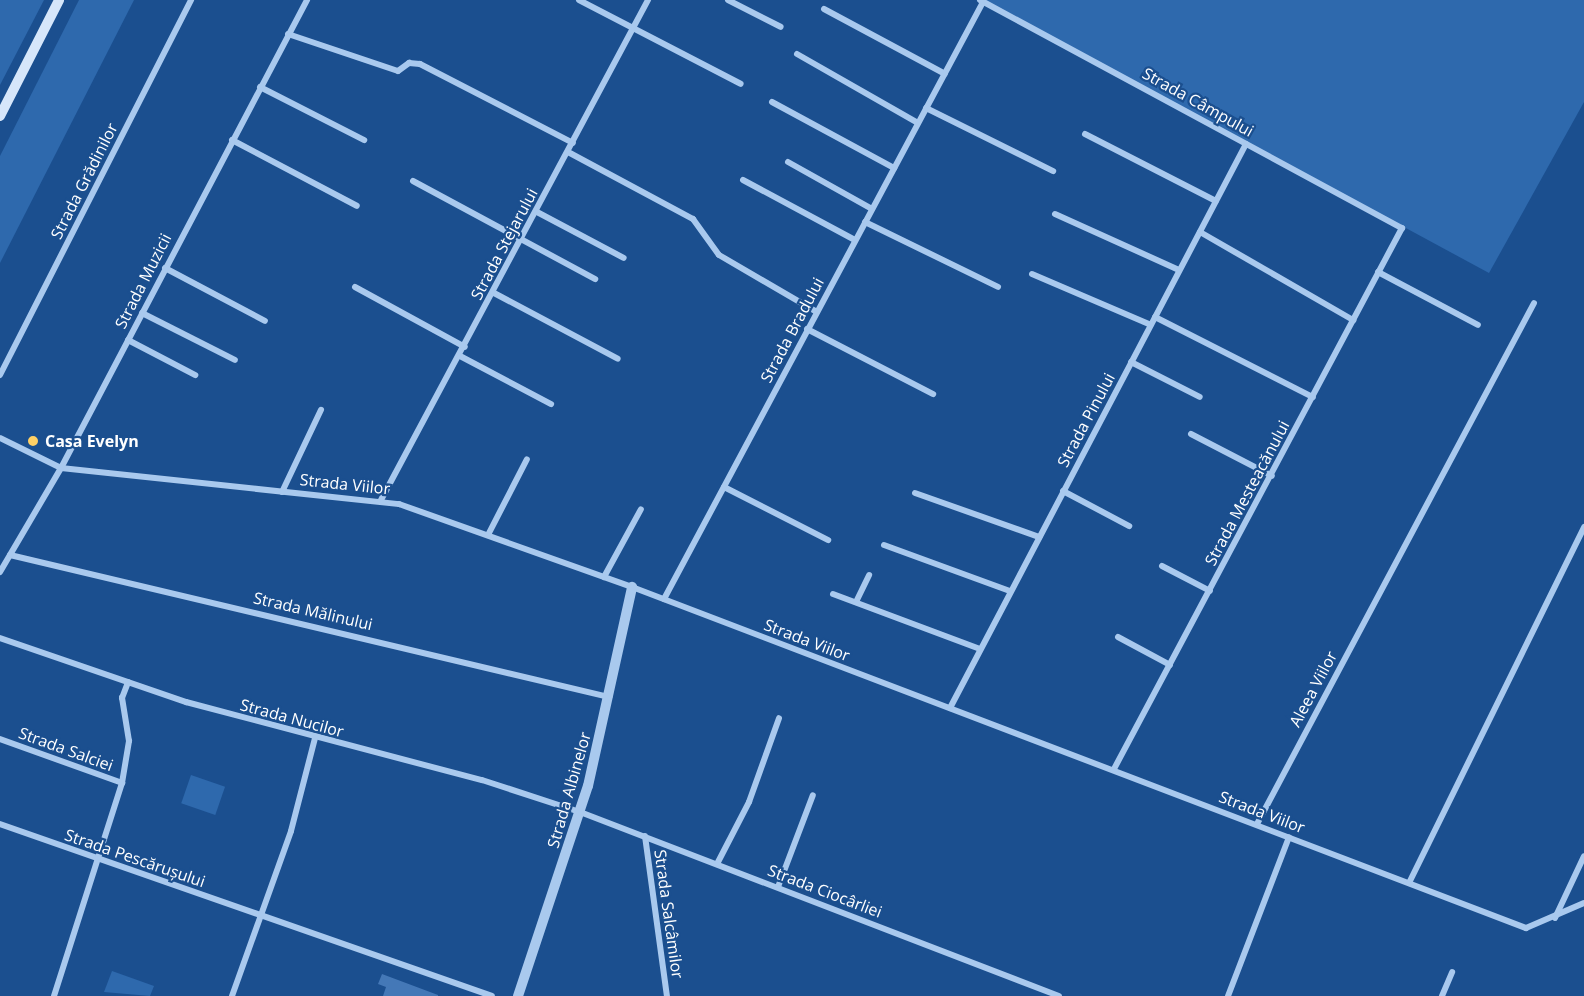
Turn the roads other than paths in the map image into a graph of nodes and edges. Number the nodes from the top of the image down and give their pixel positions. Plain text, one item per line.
1 (59, 0) edge
2 (191, 0) edge
3 (307, 0) edge
4 (579, 0) edge
5 (648, 0) edge
6 (728, 0) edge
7 (982, 1) edge
8 (824, 9) dead end
9 (781, 27) dead end
10 (633, 28) junction
11 (288, 34) junction
12 (797, 54) dead end
13 (945, 74) junction
14 (741, 84) dead end
15 (260, 87) junction
16 (772, 102) dead end
17 (926, 108) junction
18 (0, 116) edge
19 (918, 123) junction
20 (1084, 134) dead end
21 (232, 140) junction
22 (364, 140) dead end
23 (573, 144) junction
24 (1246, 144) junction
25 (568, 152) junction
26 (788, 162) dead end
27 (894, 168) junction
28 (1053, 171) dead end
29 (743, 180) dead end
30 (413, 181) dead end
31 (1216, 201) junction
32 (357, 206) dead end
33 (872, 209) junction
34 (537, 212) junction
35 (1055, 214) dead end
36 (865, 222) junction
37 (1402, 228) joint
38 (1200, 232) junction
39 (522, 240) junction
40 (855, 240) junction
41 (624, 258) dead end
42 (165, 268) junction
43 (1179, 270) junction
44 (1378, 272) junction
45 (1032, 273) dead end
46 (595, 279) dead end
47 (354, 287) dead end
48 (998, 287) dead end
49 (494, 292) junction
50 (1534, 303) dead end
51 (817, 312) junction
52 (142, 313) junction
53 (1155, 317) junction
54 (1353, 320) junction
55 (265, 321) dead end
56 (1151, 325) junction
57 (1478, 325) dead end
58 (807, 329) junction
59 (128, 340) junction
60 (465, 347) junction
61 (460, 356) junction
62 (618, 359) dead end
63 (235, 360) dead end
64 (1131, 362) junction
65 (0, 375) edge
66 (195, 375) dead end
67 (933, 394) dead end
68 (1200, 397) dead end
69 (1313, 397) junction
70 (551, 404) dead end
71 (321, 410) dead end
72 (1191, 434) dead end
73 (0, 438) edge
74 (527, 459) dead end
75 (61, 468) junction
76 (1272, 476) junction
77 (724, 487) junction
78 (1063, 491) junction
79 (282, 492) junction
80 (915, 493) dead end
81 (381, 500) junction
82 (641, 509) dead end
83 (1129, 526) dead end
84 (1584, 527) edge
85 (488, 535) junction
86 (1039, 537) junction
87 (828, 540) dead end
88 (884, 545) dead end
89 (10, 555) junction
90 (1162, 566) dead end
91 (0, 572) edge
92 (869, 575) dead end
93 (604, 577) junction
94 (632, 587) junction
95 (1010, 591) junction
96 (1210, 591) junction
97 (833, 594) dead end
98 (664, 599) junction
99 (856, 602) junction
100 (1118, 637) dead end
101 (0, 638) edge
102 (980, 649) junction
103 (1170, 665) junction
104 (128, 682) junction
105 (609, 697) junction
106 (950, 708) junction
107 (779, 718) dead end
108 (315, 738) junction
109 (0, 739) edge
110 (1114, 769) junction
111 (122, 783) junction
112 (813, 795) dead end
113 (580, 812) junction
114 (0, 824) edge
115 (1257, 824) junction
116 (645, 836) junction
117 (1289, 837) junction
118 (1584, 856) edge
119 (100, 860) junction
120 (717, 864) junction
121 (1409, 883) junction
122 (778, 886) junction
123 (1584, 903) edge
124 (261, 916) junction
125 (1554, 918) junction
126 (1452, 972) dead end
127 (54, 996) edge
128 (232, 996) edge
129 (492, 996) edge
130 (518, 996) edge
131 (667, 996) edge
132 (1059, 996) edge
133 (1228, 996) edge
134 (1442, 996) edge

1 - 18 main road
2 - 65 street, Strada Grădinilor
3 - 11 street, Strada Muzicii
4 - 10 street
5 - 10 street, Strada Stejarului
6 - 9 street
7 - 13 street, Strada Bradului
7 - 24 street, Strada Câmpului
8 - 13 street
10 - 14 street
10 - 23 street, Strada Stejarului
11 - 15 street, Strada Muzicii
11 - 23 street
12 - 19 street
13 - 17 street, Strada Bradului
15 - 21 street, Strada Muzicii
15 - 22 street
16 - 27 street
17 - 19 street, Strada Bradului
17 - 28 street
19 - 27 street, Strada Bradului
20 - 31 street
21 - 32 street
21 - 42 street, Strada Muzicii
23 - 25 street, Strada Stejarului
24 - 31 street, Strada Pinului
24 - 37 street, Strada Câmpului
25 - 34 street, Strada Stejarului
25 - 51 street
26 - 33 street
27 - 33 street, Strada Bradului
29 - 40 street
30 - 39 street
31 - 38 street, Strada Pinului
33 - 36 street, Strada Bradului
34 - 39 street, Strada Stejarului
34 - 41 street
35 - 43 street
36 - 40 street, Strada Bradului
36 - 48 street
37 - 44 street, Strada Mesteacănului
38 - 43 street, Strada Pinului
38 - 54 street
39 - 46 street
39 - 49 street, Strada Stejarului
40 - 51 street, Strada Bradului
42 - 52 street, Strada Muzicii
42 - 55 street
43 - 53 street, Strada Pinului
44 - 54 street, Strada Mesteacănului
44 - 57 street
45 - 56 street
47 - 60 street
49 - 60 street, Strada Stejarului
49 - 62 street
50 - 115 street, Aleea Viilor
51 - 58 street, Strada Bradului
52 - 59 street, Strada Muzicii
52 - 63 street
53 - 56 street, Strada Pinului
53 - 69 street
54 - 69 street, Strada Mesteacănului
56 - 64 street, Strada Pinului
58 - 67 street
58 - 77 street, Strada Bradului
59 - 66 street
59 - 75 street, Strada Muzicii
60 - 61 street, Strada Stejarului
61 - 70 street
61 - 81 street, Strada Stejarului
64 - 68 street
64 - 78 street, Strada Pinului
69 - 76 street, Strada Mesteacănului
71 - 79 street
72 - 76 street
73 - 75 street, Strada Viilor
74 - 85 street
75 - 79 street, Strada Viilor
75 - 89 street, Strada Muzicii
76 - 96 street, Strada Mesteacănului
77 - 87 street
77 - 98 street, Strada Bradului
78 - 83 street
78 - 86 street, Strada Pinului
79 - 81 street, Strada Viilor
80 - 86 street
81 - 85 street, Strada Viilor
82 - 93 street
84 - 121 street
85 - 93 street, Strada Viilor
86 - 95 street, Strada Pinului
88 - 95 street
89 - 91 street, Strada Muzicii
89 - 105 street, Strada Mălinului
90 - 96 street
92 - 99 street
93 - 94 street, Strada Viilor
94 - 98 street, Strada Viilor
94 - 105 street, Strada Albinelor
95 - 102 street, Strada Pinului
96 - 103 street, Strada Mesteacănului
97 - 99 street
98 - 106 street, Strada Viilor
99 - 102 street
100 - 103 street
101 - 104 street, Strada Nucilor
102 - 106 street, Strada Pinului
103 - 110 street, Strada Mesteacănului
104 - 108 street, Strada Nucilor
104 - 111 street, Strada Salciei
105 - 113 street, Strada Albinelor
106 - 110 street, Strada Viilor
107 - 120 street
108 - 113 street, Strada Nucilor
108 - 124 street
109 - 111 street, Strada Salciei
110 - 115 street, Strada Viilor
111 - 119 street, Strada Salciei
112 - 122 street
113 - 116 street, Strada Ciocârliei
113 - 130 street, Strada Albinelor
114 - 119 street, Strada Pescărușului
115 - 117 street, Strada Viilor
116 - 120 street, Strada Ciocârliei
116 - 131 street, Strada Salcâmilor
117 - 121 street, Strada Viilor
117 - 133 street
118 - 125 street
119 - 124 street, Strada Pescărușului
119 - 127 street, Strada Salciei
120 - 122 street, Strada Ciocârliei
121 - 125 street, Strada Viilor
122 - 132 street, Strada Ciocârliei
123 - 125 street, Strada Viilor
124 - 128 street
124 - 129 street, Strada Pescărușului
126 - 134 street

